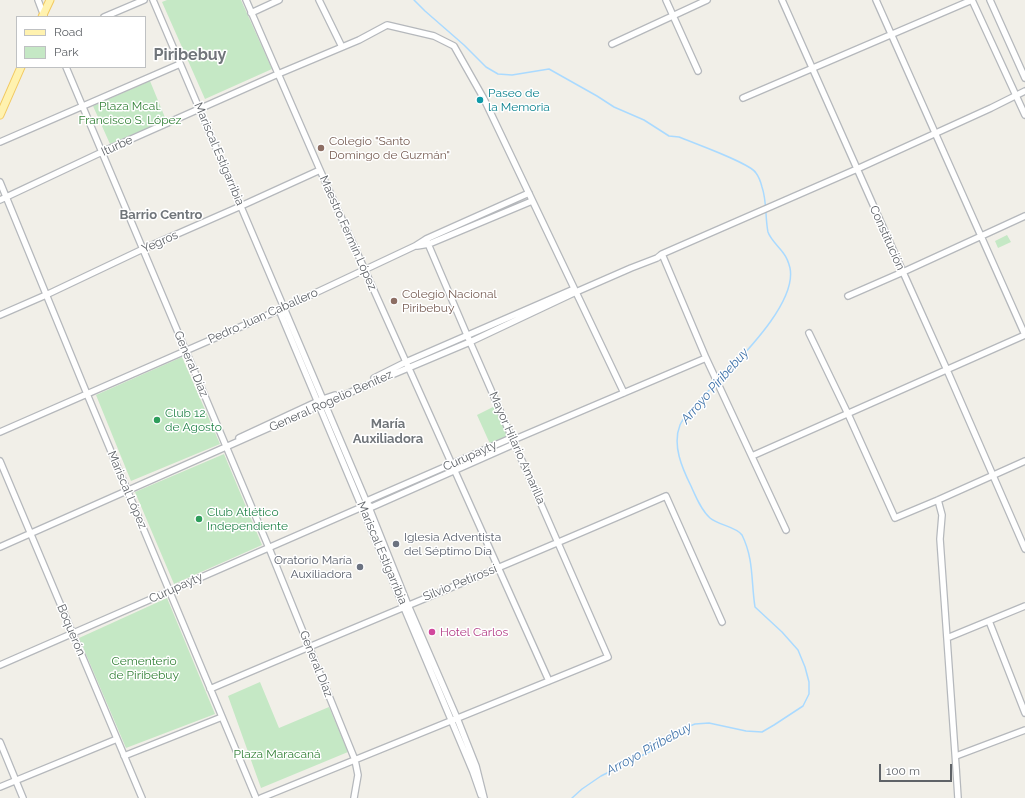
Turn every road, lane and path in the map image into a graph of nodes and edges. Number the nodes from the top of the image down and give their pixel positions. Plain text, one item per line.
1 (38, 0) edge
2 (50, 0) edge
3 (144, 0) edge
4 (153, 0) edge
5 (246, 0) edge
6 (279, 0) edge
7 (319, 0) edge
8 (666, 0) edge
9 (707, 0) edge
10 (782, 0) edge
11 (876, 0) edge
12 (972, 0) edge
13 (990, 0) edge
14 (251, 12) junction
15 (673, 15) junction
16 (43, 16) edge
17 (106, 16) edge
18 (891, 34) junction
19 (612, 44) dead end
20 (342, 48) junction
21 (180, 64) junction
22 (21, 68) edge
23 (66, 68) edge
24 (812, 68) junction
25 (698, 71) dead end
26 (278, 74) junction
27 (1025, 78) edge
28 (1025, 92) edge
29 (1016, 96) junction
30 (743, 98) dead end
31 (82, 106) junction
32 (200, 109) junction
33 (0, 115) edge
34 (1025, 115) edge
35 (935, 133) junction
36 (0, 142) edge
37 (102, 152) junction
38 (857, 169) junction
39 (320, 170) junction
40 (0, 182) edge
41 (528, 193) junction
42 (6, 197) junction
43 (0, 200) edge
44 (532, 201) junction
45 (241, 206) junction
46 (1025, 216) edge
47 (981, 236) junction
48 (427, 241) junction
49 (142, 249) junction
50 (662, 254) junction
51 (365, 270) junction
52 (903, 272) junction
53 (575, 291) junction
54 (46, 295) junction
55 (848, 296) dead end
56 (281, 309) junction
57 (0, 315) edge
58 (809, 333) dead end
59 (1025, 335) edge
60 (469, 339) junction
61 (186, 351) junction
62 (706, 358) junction
63 (407, 365) junction
64 (947, 370) junction
65 (624, 393) junction
66 (87, 394) junction
67 (321, 403) junction
68 (848, 414) junction
69 (0, 432) edge
70 (513, 440) junction
71 (226, 445) junction
72 (752, 456) junction
73 (1025, 460) edge
74 (0, 462) edge
75 (452, 464) junction
76 (454, 471) junction
77 (994, 475) junction
78 (127, 489) junction
79 (938, 500) junction
80 (365, 506) junction
81 (786, 530) dead end
82 (30, 532) junction
83 (0, 543) edge
84 (558, 543) junction
85 (1024, 545) edge
86 (0, 547) edge
87 (269, 548) junction
88 (498, 568) junction
89 (170, 591) junction
90 (406, 606) junction
91 (1025, 606) edge
92 (989, 621) junction
93 (722, 622) dead end
94 (73, 634) junction
95 (947, 638) junction
96 (309, 647) junction
97 (0, 665) edge
98 (549, 681) junction
99 (210, 689) junction
100 (1025, 713) edge
101 (222, 717) junction
102 (454, 719) junction
103 (1025, 730) edge
104 (117, 739) junction
105 (0, 742) edge
106 (124, 756) junction
107 (956, 756) junction
108 (355, 760) junction
109 (16, 781) junction
110 (0, 787) edge
111 (23, 798) edge
112 (142, 798) edge
113 (256, 798) edge
114 (261, 798) edge
115 (354, 798) edge
116 (483, 798) edge
117 (958, 798) edge

1 - 16 street
2 - 16 main road
3 - 17 street
4 - 21 street, Mariscal Estigarribia
5 - 14 street, Maestro Fermín López
6 - 14 street
7 - 20 street
8 - 15 street
9 - 15 street
10 - 24 street, Constitución
11 - 18 street
12 - 18 street
12 - 29 street
13 - 27 street
14 - 26 street, Maestro Fermín López
15 - 19 street
15 - 25 street
18 - 24 street
18 - 35 street
20 - 26 street, Iturbe
20 - 41 street, Iturbe
21 - 31 street
21 - 32 street, Mariscal Estigarribia
22 - 33 main road
23 - 31 street, General Díaz
24 - 30 street
24 - 38 street, Constitución
26 - 32 street, Iturbe
26 - 39 street, Maestro Fermín López
28 - 29 street, General Rogelio Benítez
29 - 34 street
29 - 35 street, General Rogelio Benítez
31 - 36 street
31 - 37 street, General Díaz
32 - 37 street, Iturbe
32 - 45 street, Mariscal Estigarribia
35 - 38 street, General Rogelio Benítez
35 - 47 street
37 - 42 street, Iturbe
37 - 49 street, General Díaz
38 - 50 street, General Rogelio Benítez
38 - 52 street, Constitución
39 - 45 street, Yegros
39 - 51 street, Maestro Fermín López
40 - 42 street, Mariscal López
41 - 44 street, Iturbe
41 - 48 street
42 - 43 street, Iturbe
42 - 54 street, Mariscal López
44 - 48 street
44 - 53 street, Iturbe
45 - 49 street, Yegros
45 - 56 street, Mariscal Estigarribia
46 - 47 street
47 - 52 street
47 - 59 street
48 - 51 street, Pedro Juan Caballero
48 - 60 street, Mayor Hilario Amarilla
49 - 54 street, Yegros
49 - 61 street, General Díaz
50 - 53 street, General Rogelio Benítez
50 - 62 street
51 - 56 street, Pedro Juan Caballero
51 - 63 street, Maestro Fermín López
52 - 55 street
52 - 64 street, Constitución
53 - 60 street, General Rogelio Benítez
53 - 65 street, Iturbe
54 - 57 street, Yegros
54 - 66 street, Mariscal López
56 - 61 street, Pedro Juan Caballero
56 - 67 street, Mariscal Estigarribia
58 - 68 street
59 - 64 street
60 - 63 street, General Rogelio Benítez
60 - 70 street, Mayor Hilario Amarilla
61 - 66 street, Pedro Juan Caballero
61 - 71 street, General Díaz
62 - 65 street
62 - 72 street
63 - 67 street, General Rogelio Benítez
63 - 75 street, Maestro Fermín López
64 - 68 street
64 - 77 street, Constitución
65 - 70 street
66 - 69 street, Pedro Juan Caballero
66 - 78 street, Mariscal López
67 - 71 street, General Rogelio Benítez
67 - 80 street, Mariscal Estigarribia
68 - 72 street
68 - 79 street
70 - 75 street, Curupayty
70 - 76 street, Curupayty
70 - 84 street, Mayor Hilario Amarilla
71 - 78 street, General Rogelio Benítez
71 - 87 street, General Díaz
72 - 81 street
73 - 77 street
74 - 82 street, Boquerón
75 - 76 street, Maestro Fermín López
75 - 80 street, Curupayty
76 - 80 street, Curupayty
76 - 88 street, Maestro Fermín López
77 - 79 street
77 - 85 street, Constitución
78 - 82 street, General Rogelio Benítez
78 - 89 street, Mariscal López
79 - 95 street
80 - 87 street, Curupayty
80 - 90 street, Mariscal Estigarribia
82 - 83 street, General Rogelio Benítez
82 - 86 street, General Rogelio Benítez
82 - 94 street, Boquerón
84 - 88 street, Silvio Petirossi
84 - 93 street, Silvio Petirossi
84 - 98 street, Mayor Hilario Amarilla
87 - 89 street, Curupayty
87 - 96 street, General Díaz
88 - 90 street, Silvio Petirossi
88 - 98 street, Maestro Fermín López
89 - 94 street, Curupayty
89 - 99 street, Mariscal López
90 - 96 street, Silvio Petirossi
90 - 102 street, Mariscal Estigarribia
91 - 92 street
92 - 95 street
92 - 100 street
94 - 97 street, Curupayty
94 - 104 street, Boquerón
95 - 107 street
96 - 99 street, Silvio Petirossi
96 - 108 street, General Díaz
98 - 102 street
99 - 101 street, Mariscal López
101 - 106 street
101 - 113 street, Mariscal López
102 - 108 street
102 - 116 street, Mariscal Estigarribia
103 - 107 street
104 - 106 street, Boquerón
104 - 109 street
105 - 109 street
106 - 112 street, Boquerón
107 - 117 street
108 - 114 street
108 - 115 street, General Díaz
109 - 110 street
109 - 111 street

